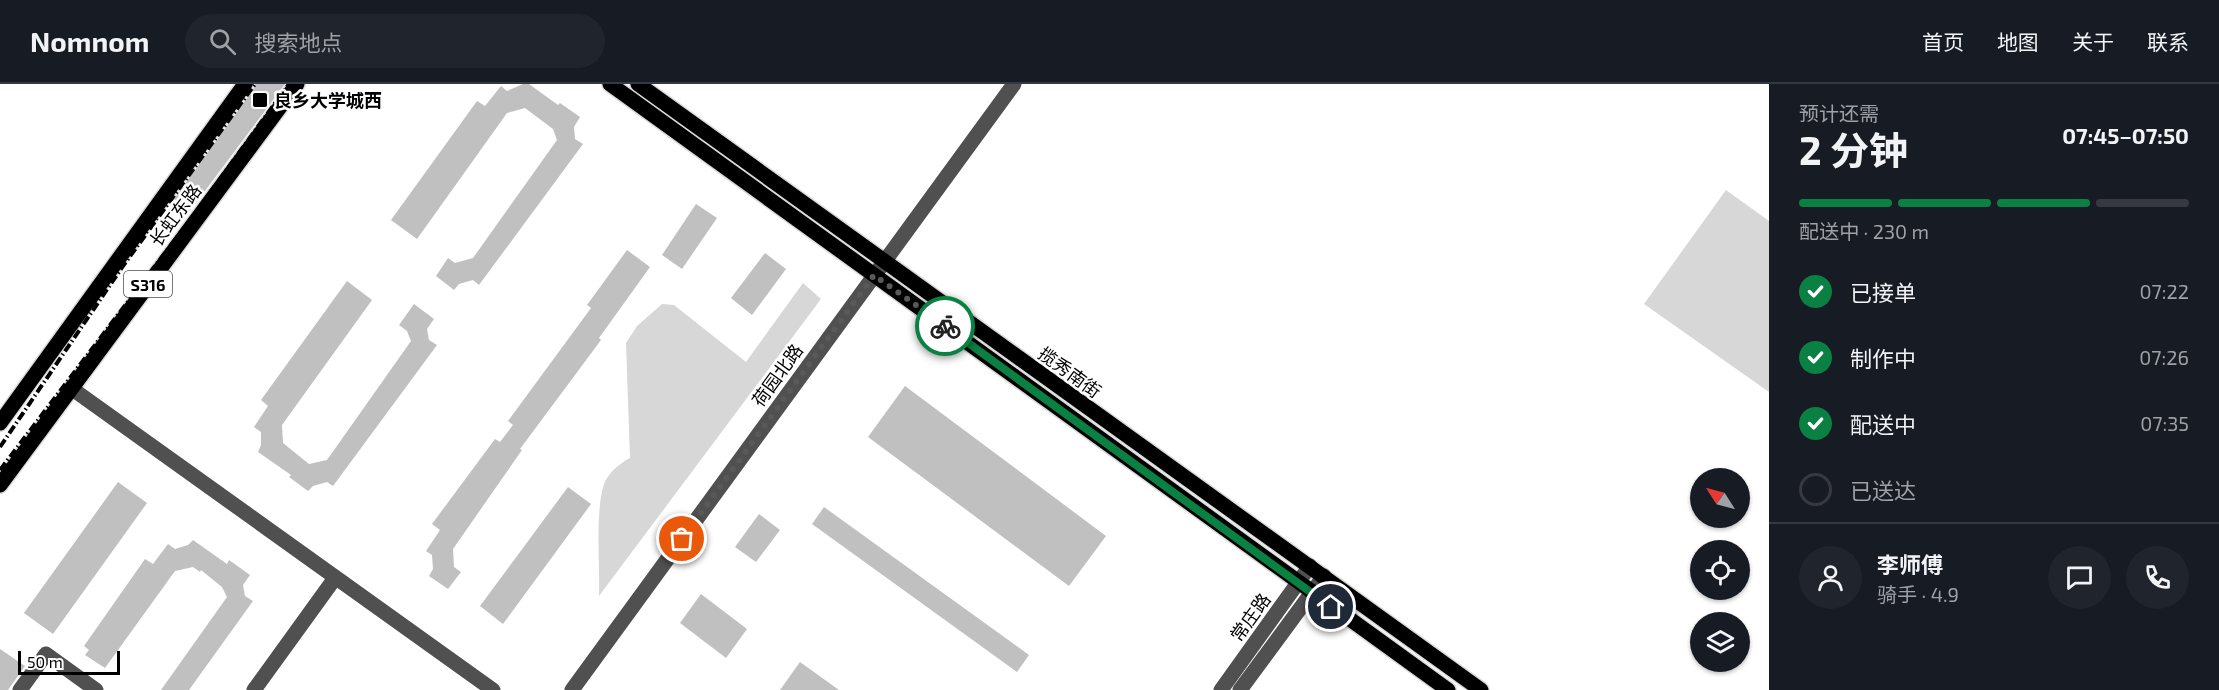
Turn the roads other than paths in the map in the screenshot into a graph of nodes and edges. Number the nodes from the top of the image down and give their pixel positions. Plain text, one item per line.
1 (245, 84) edge
2 (297, 84) edge
3 (610, 84) edge
4 (638, 84) edge
5 (1014, 84) edge
6 (883, 261) junction
7 (874, 275) junction
8 (71, 388) junction
9 (0, 423) edge
10 (0, 485) edge
11 (1310, 566) junction
12 (1324, 576) junction
13 (335, 578) junction
14 (1298, 583) junction
15 (1312, 593) junction
16 (20, 690) edge
17 (96, 690) edge
18 (254, 690) edge
19 (493, 690) edge
20 (572, 690) edge
21 (1221, 690) edge
22 (1240, 690) edge
23 (1448, 690) edge
24 (1481, 690) edge

1 - 9 main road, 长虹东路 / S316
2 - 8 main road, 长虹东路 / S316
3 - 7 main road, 揽秀南街
4 - 6 main road, 揽秀南街
5 - 6 street, 荷园北路
6 - 7 street, 荷园北路
6 - 11 main road, 揽秀南街
7 - 14 main road, 揽秀南街
7 - 20 street, 荷园北路
8 - 10 main road, 长虹东路 / S316
8 - 13 street
11 - 12 main road, 揽秀南街
11 - 14 street, 常庄路
12 - 15 street, 常庄路
12 - 24 main road, 揽秀南街
13 - 18 street
13 - 19 street
14 - 15 main road, 揽秀南街
14 - 21 street, 常庄路
15 - 22 street, 常庄路
15 - 23 main road, 揽秀南街
16 - 17 street

